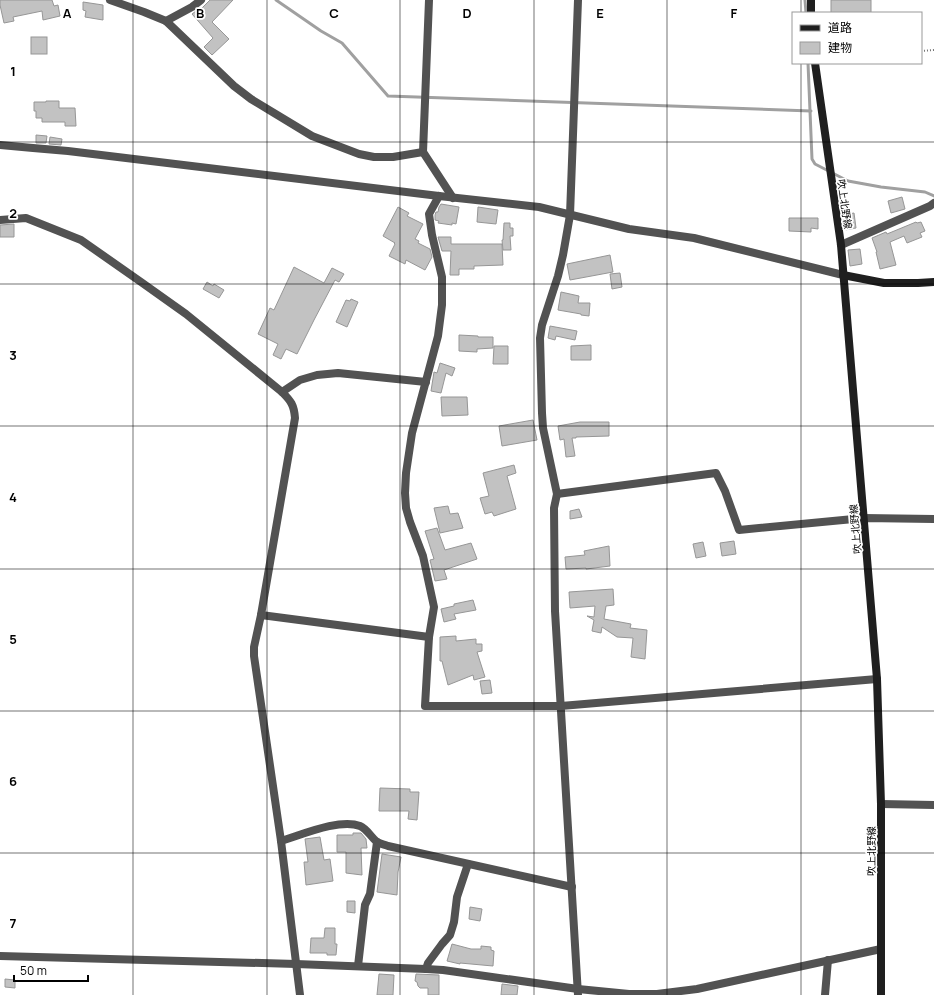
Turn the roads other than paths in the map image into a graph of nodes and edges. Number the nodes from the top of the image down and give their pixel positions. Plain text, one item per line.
1 (110, 0) edge
2 (201, 0) edge
3 (428, 0) edge
4 (578, 0) edge
5 (811, 0) edge
6 (811, 12) edge
7 (166, 21) junction
8 (815, 64) edge
9 (0, 145) edge
10 (423, 152) junction
11 (438, 196) junction
12 (453, 198) junction
13 (934, 203) edge
14 (570, 215) junction
15 (0, 220) edge
16 (841, 245) junction
17 (843, 275) junction
18 (934, 282) edge
19 (426, 382) junction
20 (282, 392) junction
21 (557, 494) junction
22 (864, 518) junction
23 (934, 519) edge
24 (261, 615) junction
25 (429, 637) junction
26 (877, 679) junction
27 (561, 706) junction
28 (881, 804) junction
29 (934, 805) edge
30 (281, 841) junction
31 (377, 842) junction
32 (468, 864) junction
33 (572, 887) junction
34 (881, 949) junction
35 (0, 956) edge
36 (828, 960) junction
37 (296, 964) junction
38 (358, 966) junction
39 (426, 969) junction
40 (578, 992) edge
41 (300, 995) edge
42 (825, 995) edge
43 (880, 995) edge

1 - 7 street
2 - 7 street
3 - 10 street
4 - 14 street
5 - 6 main road
7 - 10 street
8 - 16 main road, 吹上北野線
9 - 11 street
10 - 12 street
11 - 12 street
11 - 19 street
12 - 14 street
13 - 16 street
14 - 17 street
14 - 21 street
15 - 20 street
16 - 17 main road, 吹上北野線
17 - 18 main road
17 - 22 main road, 吹上北野線
19 - 20 street
19 - 25 street
20 - 24 street
21 - 22 street
21 - 27 street
22 - 23 street
22 - 26 main road, 吹上北野線
24 - 25 street
24 - 30 street
25 - 27 street
26 - 27 street
26 - 28 main road, 吹上北野線
27 - 33 street
28 - 29 street
28 - 34 main road, 吹上北野線
30 - 31 street
30 - 37 street
31 - 32 street
31 - 38 street
32 - 33 street
32 - 39 street
33 - 40 street
34 - 36 street
34 - 43 main road, 吹上北野線
35 - 37 street
36 - 40 street
36 - 42 street
37 - 38 street
37 - 41 street
38 - 39 street
39 - 40 street

